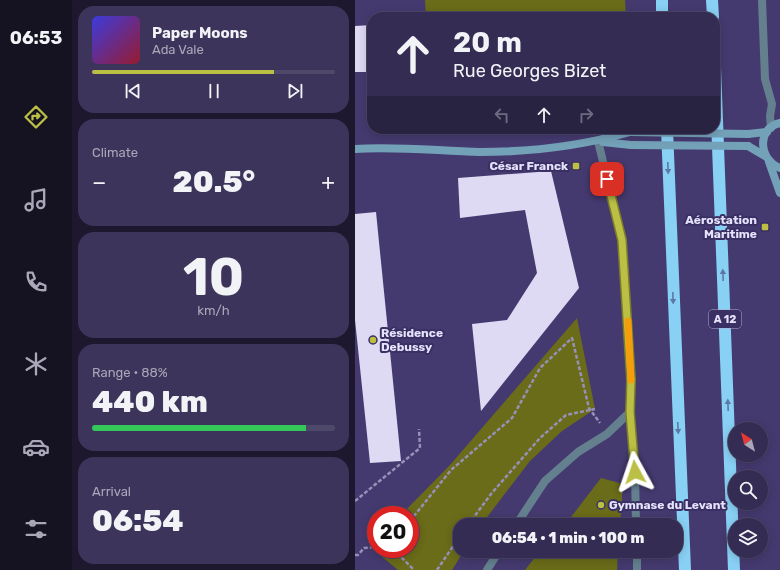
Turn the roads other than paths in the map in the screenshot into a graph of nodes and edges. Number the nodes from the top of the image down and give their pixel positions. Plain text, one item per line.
1 (662, 0) edge
2 (712, 0) edge
3 (762, 0) edge
4 (662, 12) edge
5 (713, 12) edge
6 (772, 104) junction
7 (780, 110) edge
8 (780, 123) edge
9 (769, 130) junction
10 (623, 134) edge
11 (667, 134) edge
12 (718, 134) edge
13 (720, 134) edge
14 (598, 141) junction
15 (355, 149) edge
16 (767, 159) junction
17 (780, 168) edge
18 (780, 193) edge
19 (630, 412) junction
20 (521, 518) edge
21 (636, 518) edge
22 (495, 558) edge
23 (637, 558) edge
24 (487, 570) edge
25 (637, 570) edge
26 (685, 570) edge
27 (734, 570) edge

1 - 4 highway
2 - 5 highway
3 - 6 street
6 - 7 street
6 - 9 street
8 - 9 street
9 - 13 street, bridge
9 - 16 street
10 - 14 street, bridge
11 -> 26 highway
27 -> 12 highway, A 12
14 - 15 street
14 - 16 street, bridge
14 - 19 street
16 - 17 street
16 - 18 street
19 - 20 street
19 - 21 street
22 - 24 street
23 - 25 street

